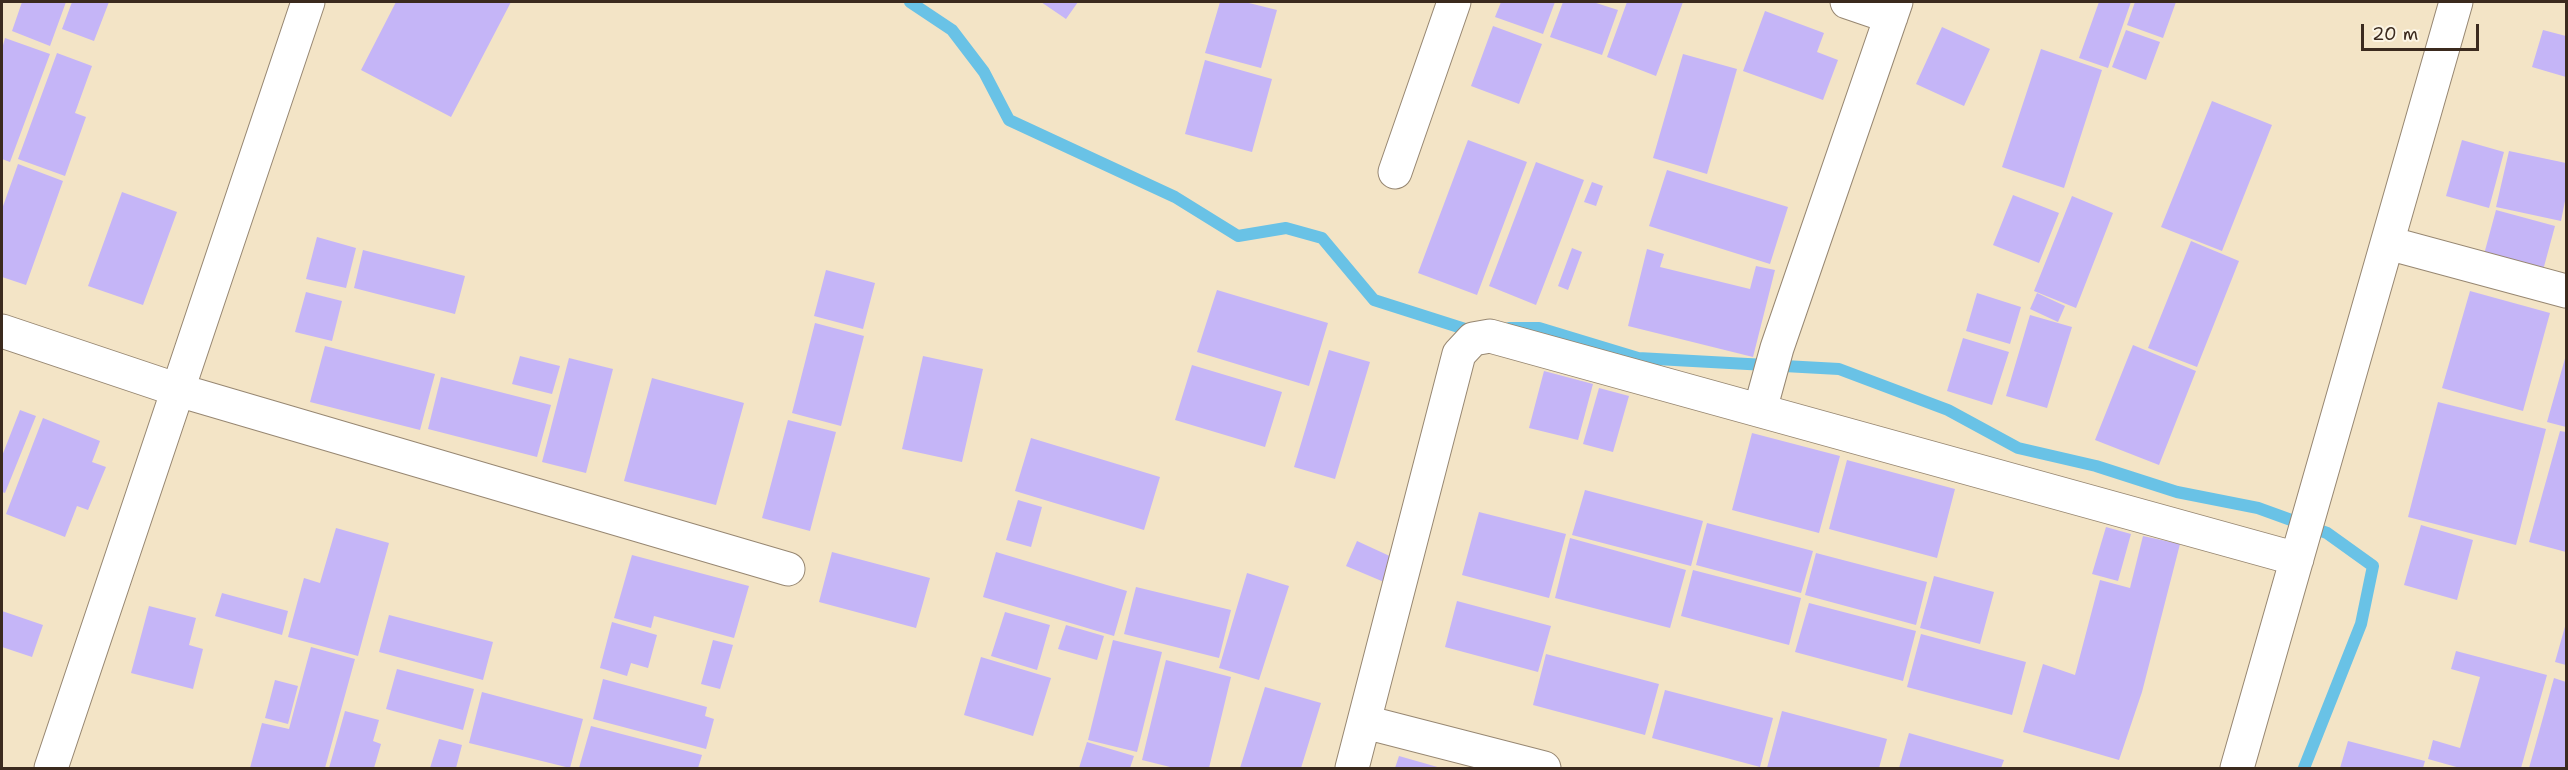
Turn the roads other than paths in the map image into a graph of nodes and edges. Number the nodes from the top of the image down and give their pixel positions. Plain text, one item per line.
1 (309, 2) edge
2 (1454, 2) edge
3 (1847, 2) edge
4 (2456, 2) edge
5 (1894, 9) edge
6 (1395, 172) dead end
7 (2388, 243) junction
8 (2566, 291) edge
9 (2, 331) edge
10 (178, 390) junction
11 (1761, 402) junction
12 (2297, 559) junction
13 (788, 569) dead end
14 (1365, 722) junction
15 (51, 768) edge
16 (1352, 768) edge
17 (1544, 768) edge
18 (2237, 768) edge

1 - 10 street
2 - 6 street
3 - 5 street
4 - 7 street
5 - 11 street
7 - 8 street
7 - 12 street
9 - 10 street
10 - 13 street
10 - 15 street
11 - 12 street
11 - 14 street
12 - 18 street
14 - 16 street
14 - 17 street

